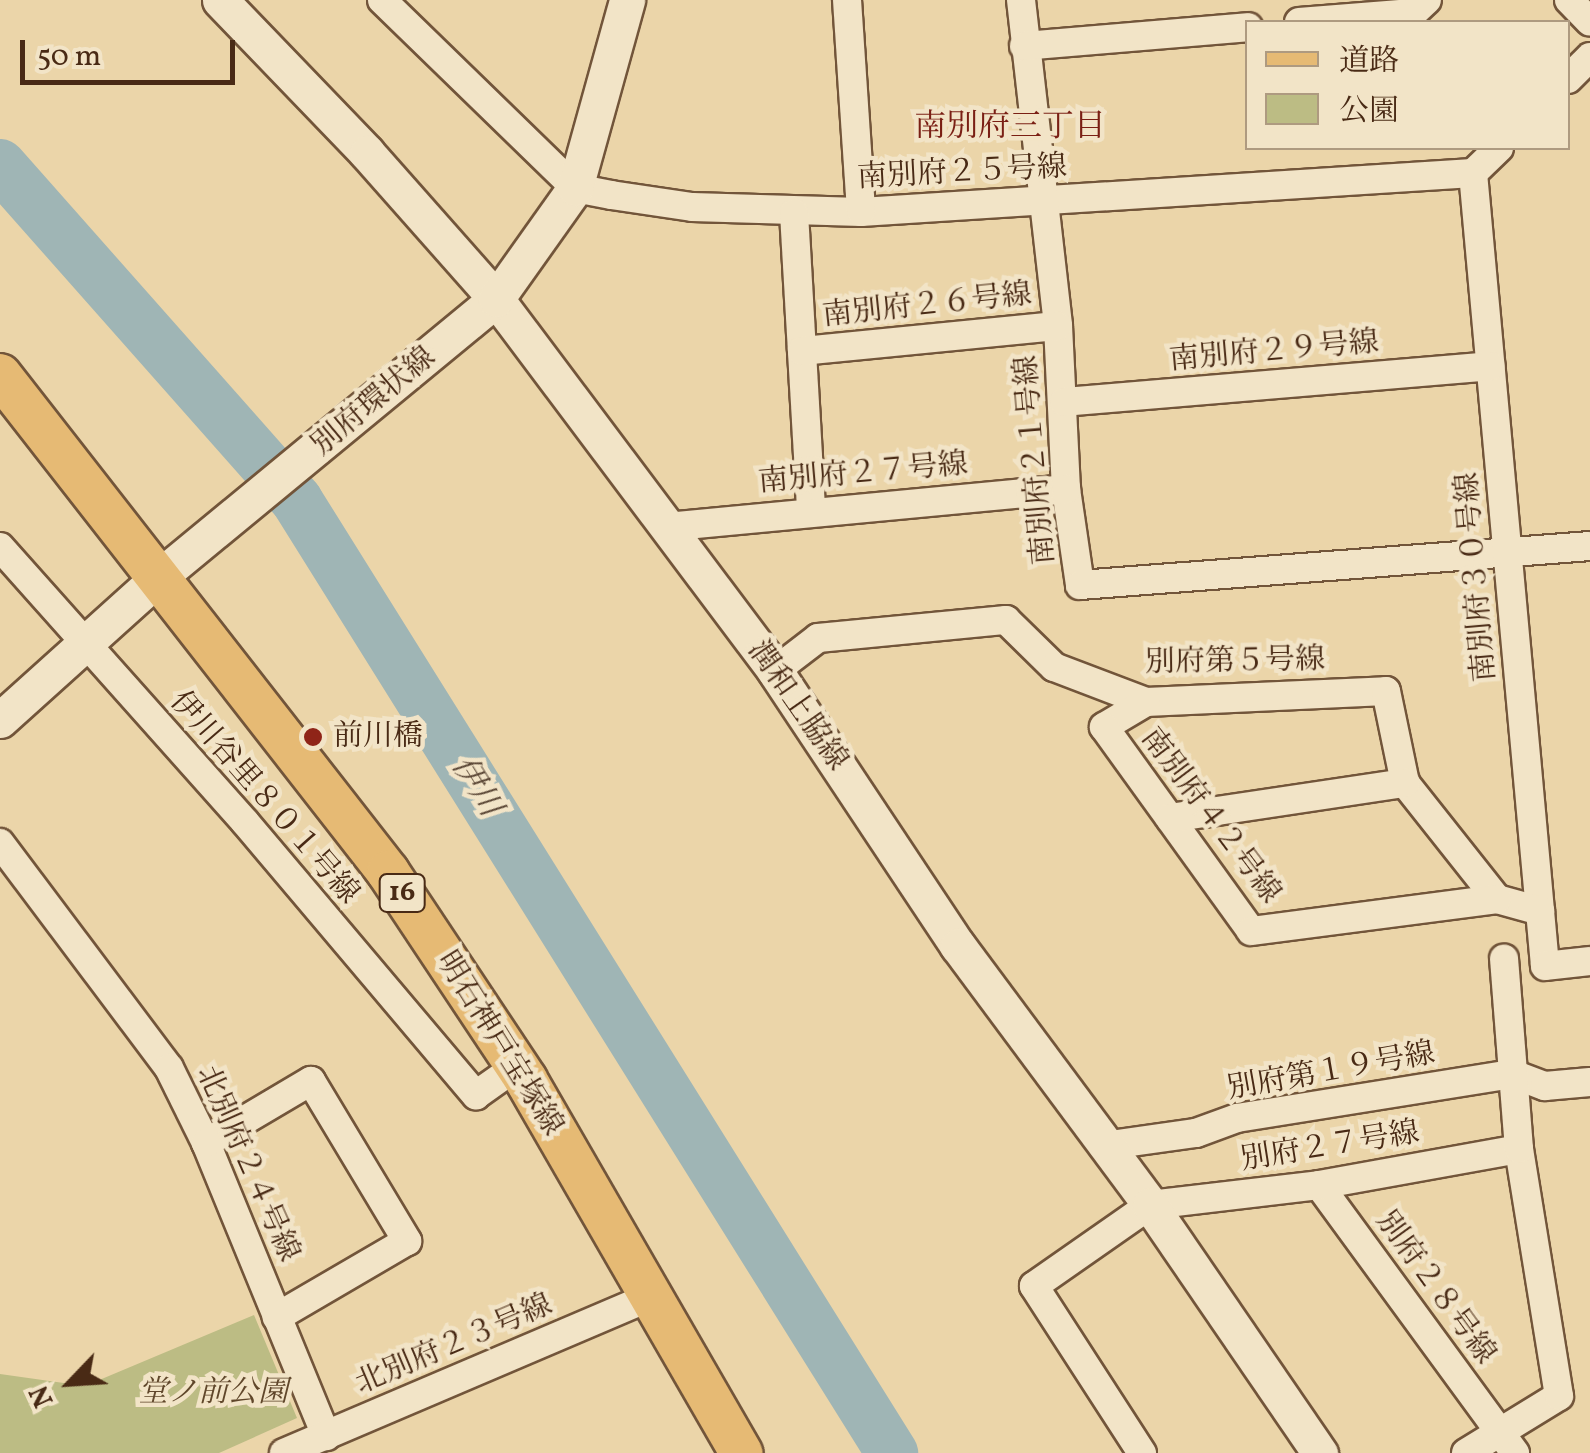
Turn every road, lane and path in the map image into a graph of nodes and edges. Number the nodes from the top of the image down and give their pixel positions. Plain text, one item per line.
1 (220, 0) edge
2 (382, 0) edge
3 (627, 0) edge
4 (847, 0) edge
5 (1021, 0) edge
6 (1427, 0) edge
7 (1569, 0) edge
8 (1322, 20) edge
9 (1590, 22) edge
10 (1245, 27) edge
11 (1024, 46) junction
12 (1590, 57) edge
13 (1570, 77) edge
14 (1497, 150) edge
15 (1473, 173) junction
16 (575, 188) junction
17 (1044, 202) junction
18 (794, 212) junction
19 (861, 212) junction
20 (496, 299) junction
21 (1058, 326) junction
22 (802, 351) junction
23 (1490, 366) junction
24 (0, 375) edge
25 (1064, 402) junction
26 (1066, 489) junction
27 (811, 510) junction
28 (665, 526) junction
29 (1590, 546) edge
30 (0, 547) edge
31 (1507, 552) junction
32 (171, 569) junction
33 (83, 645) junction
34 (776, 671) junction
35 (1146, 702) junction
36 (0, 720) edge
37 (1405, 783) junction
38 (1170, 818) junction
39 (0, 844) edge
40 (1497, 899) junction
41 (1540, 911) junction
42 (1504, 959) dead end
43 (1590, 961) edge
44 (517, 1066) junction
45 (1513, 1074) junction
46 (1590, 1082) edge
47 (206, 1143) junction
48 (1102, 1146) junction
49 (1519, 1149) junction
50 (1320, 1185) junction
51 (1150, 1206) junction
52 (650, 1297) junction
53 (277, 1317) junction
54 (326, 1436) junction
55 (1507, 1441) edge
56 (284, 1453) edge
57 (741, 1453) edge
58 (1142, 1453) edge
59 (1320, 1453) edge
60 (1466, 1453) edge

1 - 20 street, 潤和上脇線
2 - 16 street
3 - 16 street, 別府環状線
4 - 19 street
5 - 11 street, 南別府２１号線
6 - 8 street
7 - 9 street
10 - 11 street
11 - 17 street, 南別府２１号線
12 - 13 street
14 - 15 street
15 - 17 street, 南別府２５号線
15 - 23 street, 南別府３０号線
16 - 18 street, 南別府２５号線
16 - 20 street, 別府環状線
17 - 19 street, 南別府２５号線
17 - 21 street, 南別府２１号線
18 - 19 street, 南別府２５号線
18 - 22 street
20 - 28 street, 潤和上脇線
20 - 32 street, 別府環状線
21 - 22 street, 南別府２６号線
21 - 25 street, 南別府２１号線
22 - 27 street
23 - 25 street, 南別府２９号線
23 - 31 street, 南別府３０号線
24 - 32 main road, 明石神戸宝塚線 / 16
25 - 26 street, 南別府２１号線
26 - 27 street, 南別府２７号線
26 - 31 street, 南別府２１号線
27 - 28 street, 南別府２７号線
28 - 34 street, 潤和上脇線
29 - 31 street, 南別府２１号線
30 - 33 street
31 - 41 street, 南別府３０号線
32 - 33 street, 別府環状線
32 - 44 main road, 明石神戸宝塚線 / 16
33 - 36 street, 別府環状線
33 - 44 street, 伊川谷里８０１号線
34 - 35 street, 別府第５号線
34 - 48 street, 潤和上脇線
35 - 37 street, 別府第５号線
35 - 38 street, 南別府４２号線
37 - 38 street
37 - 40 street, 別府第５号線
38 - 40 street, 南別府４２号線
39 - 47 street, 北別府２４号線
40 - 41 street
41 - 43 street, 南別府３０号線
42 - 45 street
44 - 52 main road, 明石神戸宝塚線 / 16
45 - 46 street
45 - 48 street, 別府第１９号線
45 - 49 street
47 - 53 street, 北別府２４号線
47 - 53 street
48 - 51 street, 潤和上脇線
49 - 50 street, 別府２７号線
49 - 55 street
50 - 51 street, 別府２７号線
50 - 55 street, 別府２８号線
51 - 58 street
51 - 59 street, 潤和上脇線
52 - 54 street, 北別府２３号線
52 - 57 main road, 明石神戸宝塚線 / 16
53 - 54 street, 北別府２４号線
54 - 56 street, 北別府２３号線
55 - 60 street

